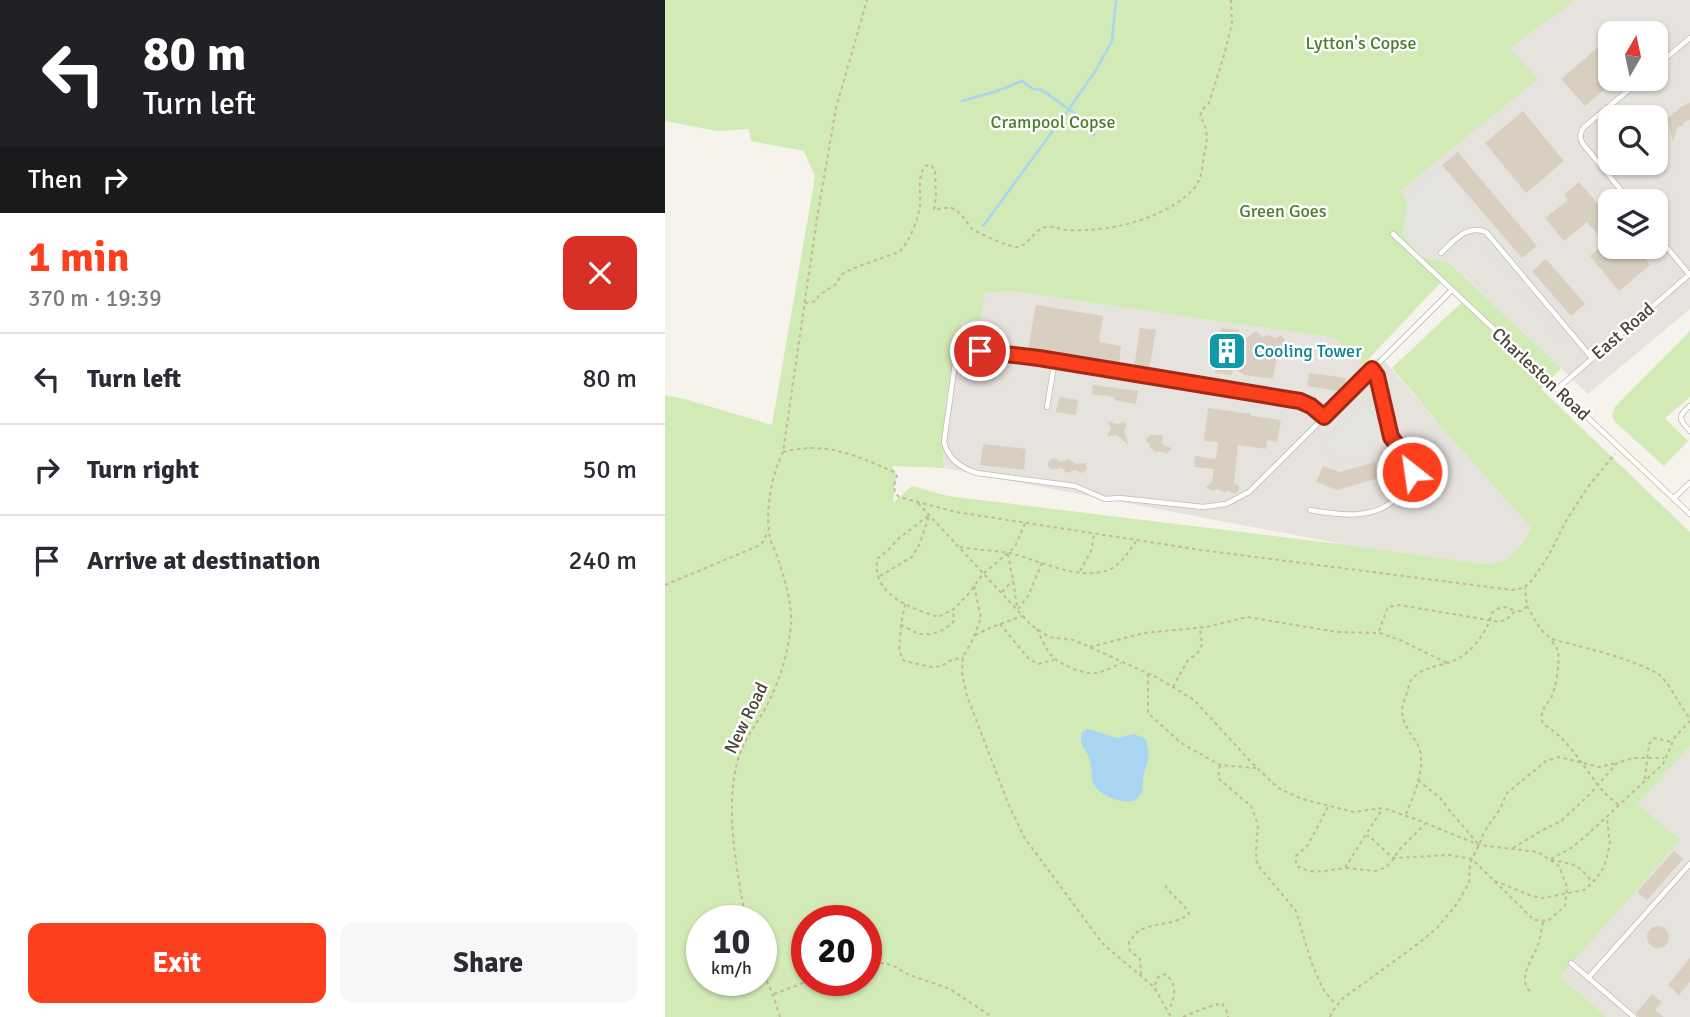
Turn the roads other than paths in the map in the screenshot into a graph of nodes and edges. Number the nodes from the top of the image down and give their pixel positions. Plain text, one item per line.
1 (1690, 38) edge
2 (1668, 56) edge
3 (1628, 91) edge
4 (1620, 189) edge
5 (1393, 234) dead end
6 (1668, 248) edge
7 (1441, 253) dead end
8 (1690, 274) edge
9 (1452, 290) junction
10 (1592, 358) junction
11 (1055, 360) junction
12 (1372, 369) junction
13 (1557, 389) junction
14 (1690, 406) edge
15 (1047, 407) dead end
16 (1324, 417) junction
17 (1690, 431) edge
18 (1690, 483) edge
19 (1674, 499) junction
20 (1310, 510) dead end
21 (1690, 514) edge
22 (1690, 864) edge
23 (1571, 963) dead end
24 (1588, 978) junction
25 (1634, 1017) edge

1 - 2 lane
3 - 4 lane
5 - 9 lane, Charleston Road
6 - 8 lane
7 - 10 lane
8 - 10 lane, East Road
9 - 12 lane
9 - 13 lane, Charleston Road
10 - 13 lane, East Road
11 - 15 lane
11 - 16 lane
11 - 16 lane
12 - 16 lane
12 - 20 lane
13 - 19 lane, Charleston Road
14 - 17 lane
18 - 19 lane
19 - 21 lane, Charleston Road
22 - 24 lane
23 - 24 lane
24 - 25 lane

